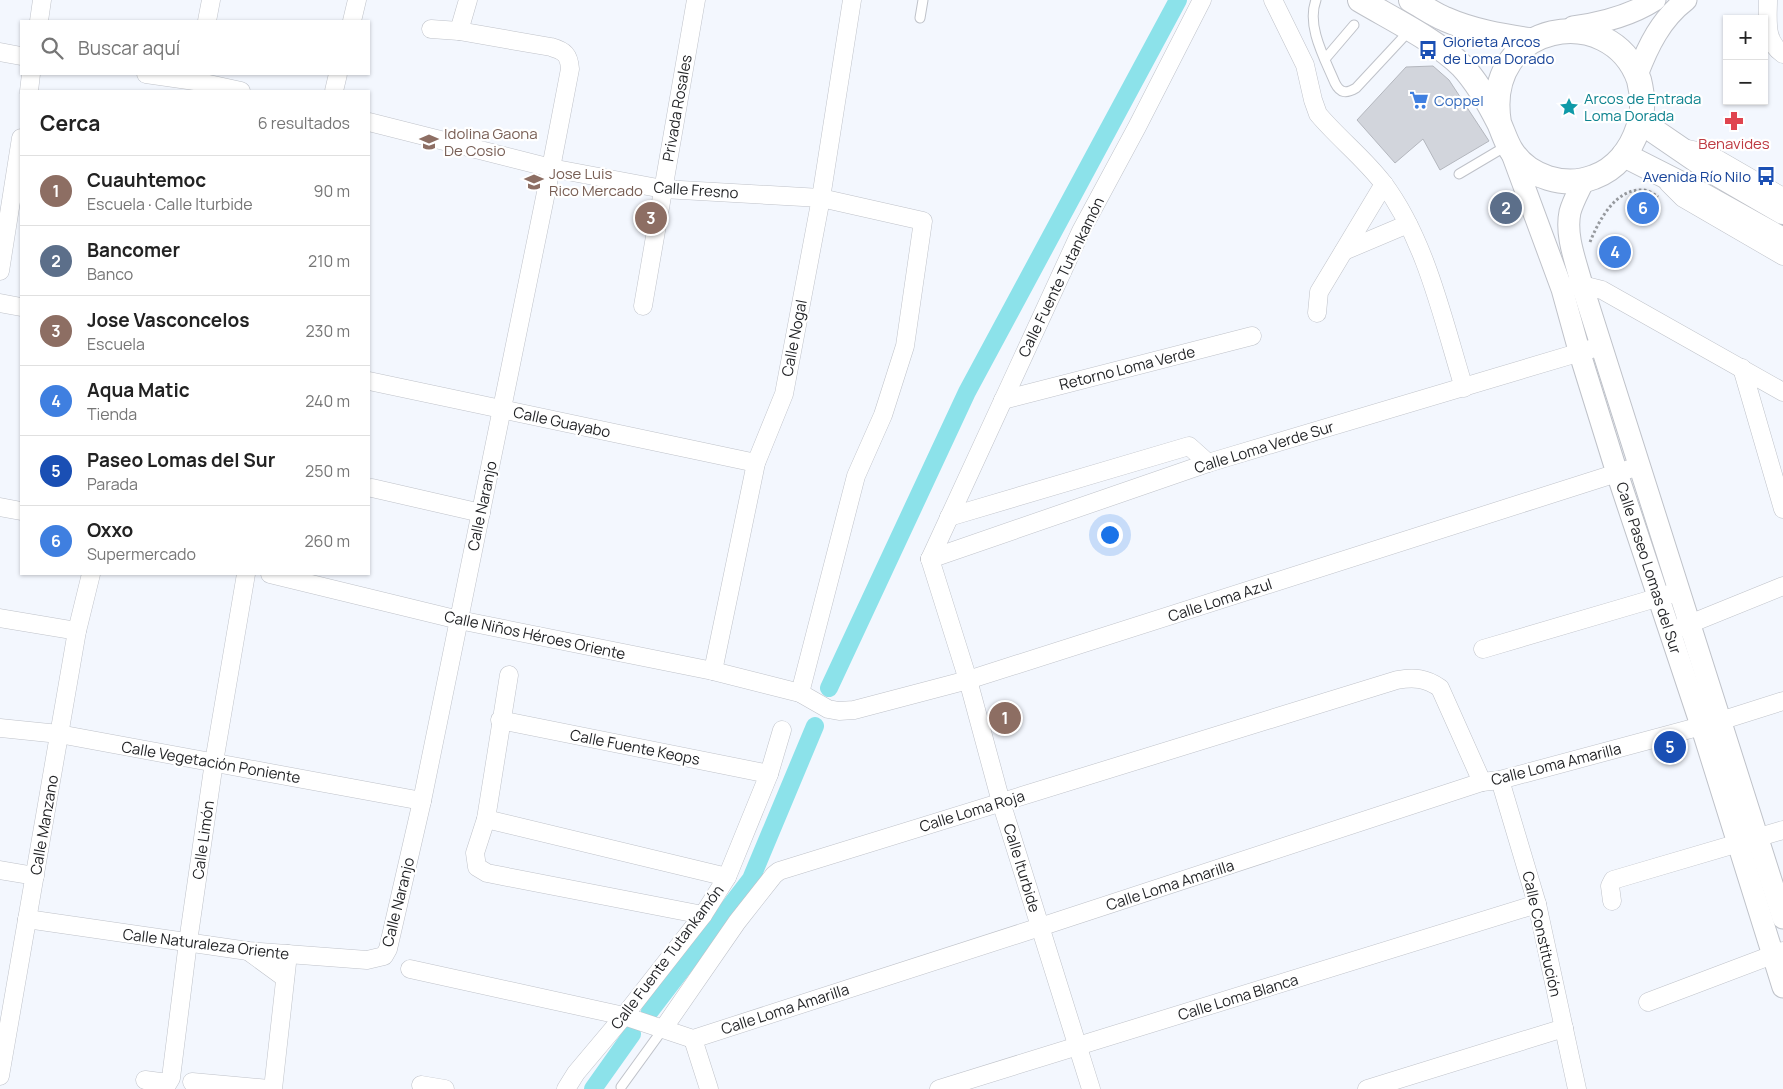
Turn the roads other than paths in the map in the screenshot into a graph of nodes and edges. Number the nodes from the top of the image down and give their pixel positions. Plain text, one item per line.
1 (42, 0) edge
2 (211, 0) edge
3 (357, 0) edge
4 (468, 0) edge
5 (696, 0) edge
6 (852, 0) edge
7 (923, 0) edge
8 (1202, 0) edge
9 (1273, 0) edge
10 (1316, 0) edge
11 (1360, 0) edge
12 (1411, 0) edge
13 (1686, 0) edge
14 (1768, 0) edge
15 (1650, 1) edge
16 (920, 18) dead end
17 (39, 20) edge
18 (207, 20) edge
19 (352, 20) edge
20 (1354, 25) dead end
21 (1573, 27) junction
22 (431, 29) dead end
23 (1410, 30) junction
24 (459, 32) junction
25 (1529, 40) junction
26 (0, 52) edge
27 (1783, 54) edge
28 (20, 56) edge
29 (1325, 58) junction
30 (32, 75) edge
31 (152, 75) edge
32 (338, 75) edge
33 (1637, 75) junction
34 (195, 82) edge
35 (29, 90) edge
36 (236, 90) edge
37 (334, 90) edge
38 (370, 122) edge
39 (1640, 122) junction
40 (1506, 140) junction
41 (20, 144) edge
42 (1678, 147) junction
43 (1624, 155) junction
44 (551, 168) junction
45 (1659, 173) junction
46 (1459, 174) dead end
47 (1584, 180) junction
48 (1384, 184) junction
49 (663, 189) junction
50 (1783, 197) edge
51 (821, 198) junction
52 (1783, 212) edge
53 (1408, 224) junction
54 (1783, 240) edge
55 (1344, 250) junction
56 (1783, 256) edge
57 (0, 271) edge
58 (1572, 287) junction
59 (0, 303) edge
60 (643, 306) dead end
61 (20, 307) edge
62 (1316, 313) dead end
63 (1252, 336) dead end
64 (1601, 346) junction
65 (1580, 354) junction
66 (1742, 368) junction
67 (370, 382) edge
68 (1464, 388) junction
69 (1783, 392) edge
70 (1003, 400) junction
71 (502, 410) junction
72 (756, 463) junction
73 (1208, 463) junction
74 (1638, 466) junction
75 (1617, 473) junction
76 (372, 488) dead end
77 (0, 506) edge
78 (1783, 509) edge
79 (20, 511) edge
80 (481, 513) junction
81 (950, 517) junction
82 (930, 559) junction
83 (91, 575) edge
84 (246, 575) edge
85 (274, 575) edge
86 (1783, 586) edge
87 (1680, 590) junction
88 (1658, 598) junction
89 (0, 618) edge
90 (459, 620) junction
91 (1690, 625) junction
92 (77, 631) junction
93 (1670, 632) junction
94 (1483, 649) dead end
95 (713, 671) junction
96 (508, 675) dead end
97 (968, 680) junction
98 (800, 694) junction
99 (1783, 701) edge
100 (500, 720) junction
101 (1710, 723) junction
102 (0, 728) edge
103 (782, 730) dead end
104 (59, 734) junction
105 (214, 762) junction
106 (769, 774) junction
107 (1500, 780) junction
108 (1482, 782) junction
109 (422, 801) junction
110 (1001, 802) junction
111 (486, 819) junction
112 (1783, 830) edge
113 (1748, 840) junction
114 (0, 870) edge
115 (35, 876) junction
116 (727, 877) junction
117 (1612, 901) dead end
118 (1537, 904) junction
119 (703, 915) junction
120 (1783, 918) edge
121 (27, 919) junction
122 (1040, 927) junction
123 (188, 942) junction
124 (248, 951) junction
125 (288, 954) junction
126 (1778, 954) edge
127 (384, 956) joint
128 (410, 969) dead end
129 (285, 978) junction
130 (1783, 987) edge
131 (1648, 1002) dead end
132 (624, 1016) junction
133 (5, 1018) edge
134 (1564, 1028) junction
135 (663, 1029) junction
136 (693, 1039) junction
137 (1078, 1046) junction
138 (0, 1076) edge
139 (145, 1080) dead end
140 (192, 1082) dead end
141 (421, 1085) dead end
142 (621, 1087) dead end
143 (271, 1089) edge
144 (445, 1089) edge
145 (566, 1089) edge
146 (709, 1089) edge
147 (939, 1089) edge
148 (1091, 1089) edge
149 (1367, 1089) edge
150 (1577, 1089) edge

1 - 17 street
2 - 18 street
3 - 19 street
4 - 24 street
5 - 49 street, Privada Rosales
6 - 51 street, Calle Nogal
7 - 16 lane
8 - 70 street, Calle Fuente Tutankamón
9 - 48 street
10 - 29 lane
11 - 23 main road
12 - 25 main road
13 - 33 street
14 - 27 street
15 - 21 street
20 - 29 lane
21 - 25 main road
21 - 33 main road
22 - 24 street
23 - 29 lane
23 - 40 main road
24 - 44 street, Calle Naranjo
25 - 40 main road
26 - 28 street
30 - 35 street
31 - 34 street
32 - 37 street
33 - 39 main road
34 - 36 street
38 - 44 street, Calle Fresno
39 - 42 main road
39 - 43 main road
40 - 46 lane
40 - 47 main road
40 - 58 street, Calle Paseo Lomas del Sur
41 - 57 street
42 - 50 street
42 - 52 main road
43 - 45 main road
43 - 47 main road
44 - 49 street, Calle Fresno
44 - 71 street, Calle Naranjo
45 - 54 main road
45 - 56 street
47 - 58 street, Calle Paseo Lomas del Sur
48 - 53 street
48 - 55 street
49 - 51 street, Calle Fresno
49 - 60 street, Privada Rosales
51 - 72 street, Calle Nogal
51 - 98 street, Calle Fresno
53 - 55 street
53 - 68 street
55 - 62 street
58 - 64 street, Calle Paseo Lomas del Sur
58 - 65 street, Calle Paseo Lomas del Sur
58 - 66 street
59 - 61 street
63 - 70 street, Retorno Loma Verde
64 - 65 street, Calle Loma Verde Sur
64 - 74 street, Calle Paseo Lomas del Sur
65 - 68 street, Calle Loma Verde Sur
65 - 75 street, Calle Paseo Lomas del Sur
66 - 69 street
66 - 78 street
67 - 71 street, Calle Guayabo
68 - 73 street, Calle Loma Verde Sur
70 - 81 street, Calle Fuente Tutankamón
71 - 72 street, Calle Guayabo
71 - 80 street, Calle Naranjo
72 - 95 street, Calle Nogal
73 - 81 street
73 - 82 street, Calle Loma Verde Sur
74 - 75 street, Calle Loma Azul
74 - 87 street, Calle Paseo Lomas del Sur
75 - 88 street, Calle Paseo Lomas del Sur
75 - 97 street, Calle Loma Azul
76 - 80 street
77 - 79 street
80 - 90 street, Calle Naranjo
81 - 82 street, Calle Fuente Tutankamón
82 - 97 street, Calle Iturbide
83 - 92 street, Calle Manzano
84 - 105 street, Calle Limón
85 - 90 street, Calle Niños Héroes Oriente
86 - 91 street
87 - 88 street
87 - 91 street, Calle Paseo Lomas del Sur
88 - 93 street, Calle Paseo Lomas del Sur
88 - 94 street
89 - 92 street
90 - 95 street, Calle Niños Héroes Oriente
90 - 109 street, Calle Naranjo
91 - 93 street
91 - 101 street, Calle Paseo Lomas del Sur
92 - 104 street, Calle Manzano
93 - 101 street, Calle Paseo Lomas del Sur
95 - 98 street, Calle Niños Héroes Oriente
96 - 100 street
97 - 98 street, Calle Loma Azul
97 - 110 street, Calle Iturbide
99 - 101 street, Calle Loma Amarilla
100 - 106 street, Calle Fuente Keops
100 - 111 street
101 - 107 street, Calle Loma Amarilla
101 - 113 street, Calle Paseo Lomas del Sur
102 - 104 street, Calle Vegetación Poniente
103 - 106 street, Calle Fuente Tutankamón
104 - 105 street, Calle Vegetación Poniente
104 - 115 street, Calle Manzano
105 - 109 street, Calle Vegetación Poniente
105 - 123 street, Calle Limón
106 - 116 street, Calle Fuente Tutankamón
107 - 108 street, Calle Loma Amarilla
107 - 118 street, Calle Constitución
108 - 110 street, Calle Loma Roja
108 - 122 street, Calle Loma Amarilla
109 - 127 street, Calle Naranjo
110 - 122 street, Calle Iturbide
110 - 135 street, Calle Loma Roja
111 - 116 street
111 - 119 street
112 - 113 street
113 - 117 street
113 - 120 street, Calle Paseo Lomas del Sur
113 - 126 street, Calle Paseo Lomas del Sur
114 - 115 street
115 - 121 street, Calle Manzano
116 - 119 street, Calle Fuente Tutankamón
118 - 134 street, Calle Constitución
118 - 137 street, Calle Loma Blanca
119 - 132 street, Calle Fuente Tutankamón
121 - 123 street, Calle Naturaleza Oriente
121 - 133 street, Calle Manzano
122 - 136 street, Calle Loma Amarilla
122 - 137 street, Calle Iturbide
123 - 124 street, Calle Naturaleza Oriente
123 - 139 street, Calle Limón
124 - 125 street, Calle Naturaleza Oriente
124 - 129 street
125 - 127 street, Calle Naturaleza Oriente
125 - 129 street
126 - 130 street, Calle Paseo Lomas del Sur
126 - 131 street
128 - 132 street
129 - 143 street
132 - 135 street
132 - 145 street, Calle Fuente Tutankamón
133 - 138 street, Calle Manzano
134 - 149 street
134 - 150 street, Calle Constitución
135 - 136 street
135 - 142 lane, Calle Loma Roja
136 - 146 street
137 - 147 street, Calle Loma Blanca
137 - 148 street, Calle Iturbide
140 - 143 street
141 - 144 street

